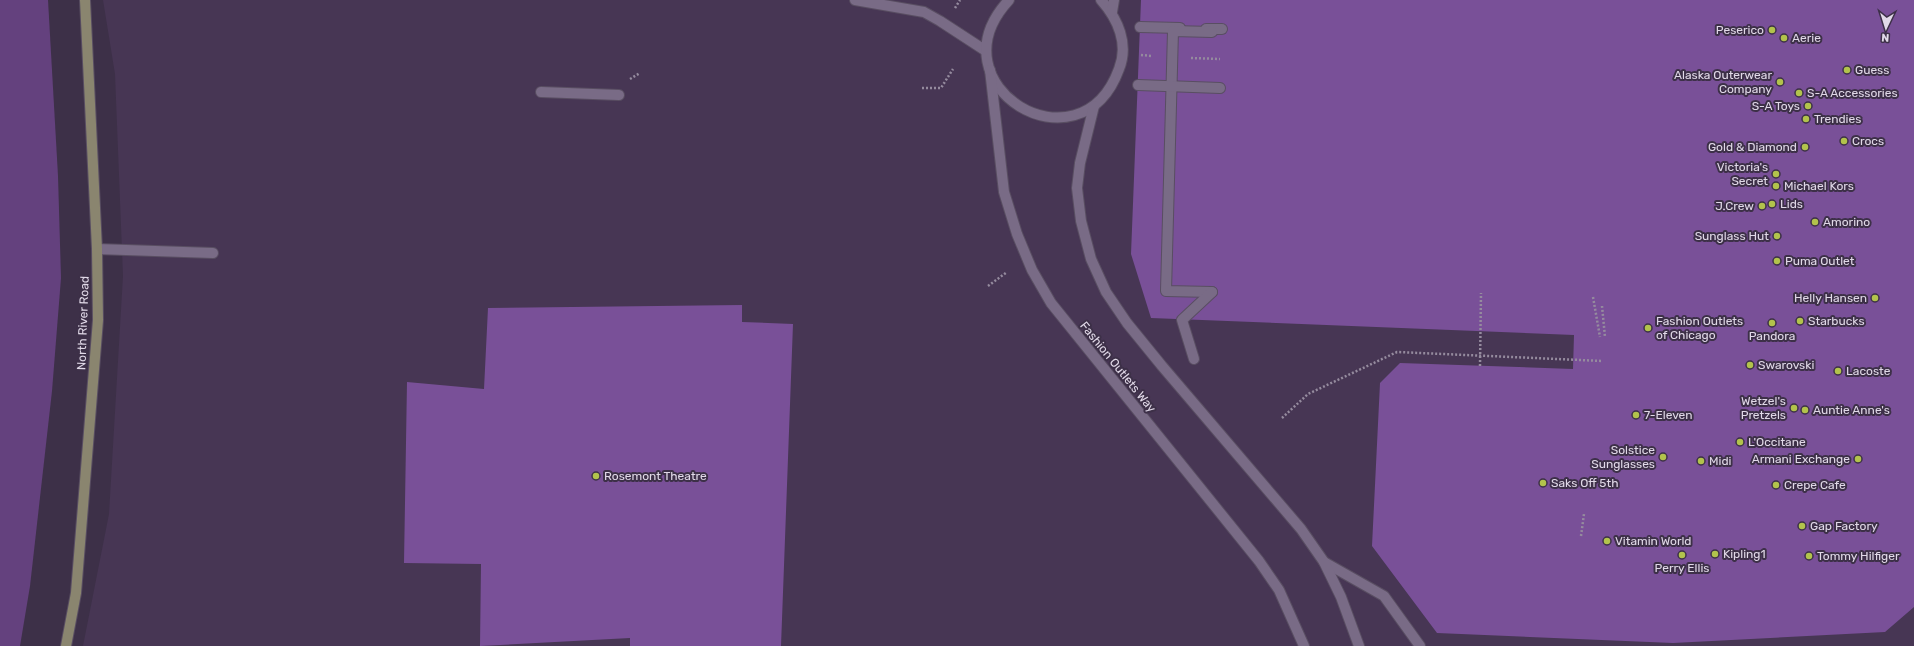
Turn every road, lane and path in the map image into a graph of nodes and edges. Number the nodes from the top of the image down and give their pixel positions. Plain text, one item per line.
1 (85, 0) edge
2 (855, 0) edge
3 (960, 0) edge
4 (1009, 0) edge
5 (1100, 0) edge
6 (1114, 0) edge
7 (954, 10) dead end
8 (1112, 12) junction
9 (1140, 27) dead end
10 (1222, 29) dead end
11 (1212, 32) dead end
12 (986, 51) junction
13 (953, 69) dead end
14 (990, 70) junction
15 (1138, 85) dead end
16 (922, 88) dead end
17 (1220, 88) dead end
18 (541, 92) dead end
19 (619, 95) dead end
20 (1094, 106) junction
21 (97, 249) junction
22 (213, 253) dead end
23 (1007, 272) dead end
24 (988, 286) dead end
25 (1481, 293) dead end
26 (1593, 297) dead end
27 (1602, 306) dead end
28 (1600, 337) dead end
29 (1605, 337) dead end
30 (1194, 359) dead end
31 (1603, 361) dead end
32 (1480, 366) dead end
33 (1282, 418) dead end
34 (1584, 514) dead end
35 (1581, 536) dead end
36 (1324, 562) junction
37 (66, 646) edge
38 (1304, 646) edge
39 (1359, 646) edge
40 (1420, 646) edge

1 - 21 main road, North River Road
2 - 12 street
3 - 7 path
4 - 12 street
5 - 8 street
6 - 8 street
8 - 20 street
9 - 10 street
11 - 30 street
12 - 14 street
13 - 16 path
14 - 20 street
14 - 38 street, Fashion Outlets Way
15 - 17 street
18 - 19 street
20 - 36 street
21 - 22 street
21 - 37 main road, North River Road
23 - 24 path
25 - 32 path
26 - 28 path
27 - 29 path
31 - 33 path
34 - 35 path
36 - 39 street
36 - 40 street

